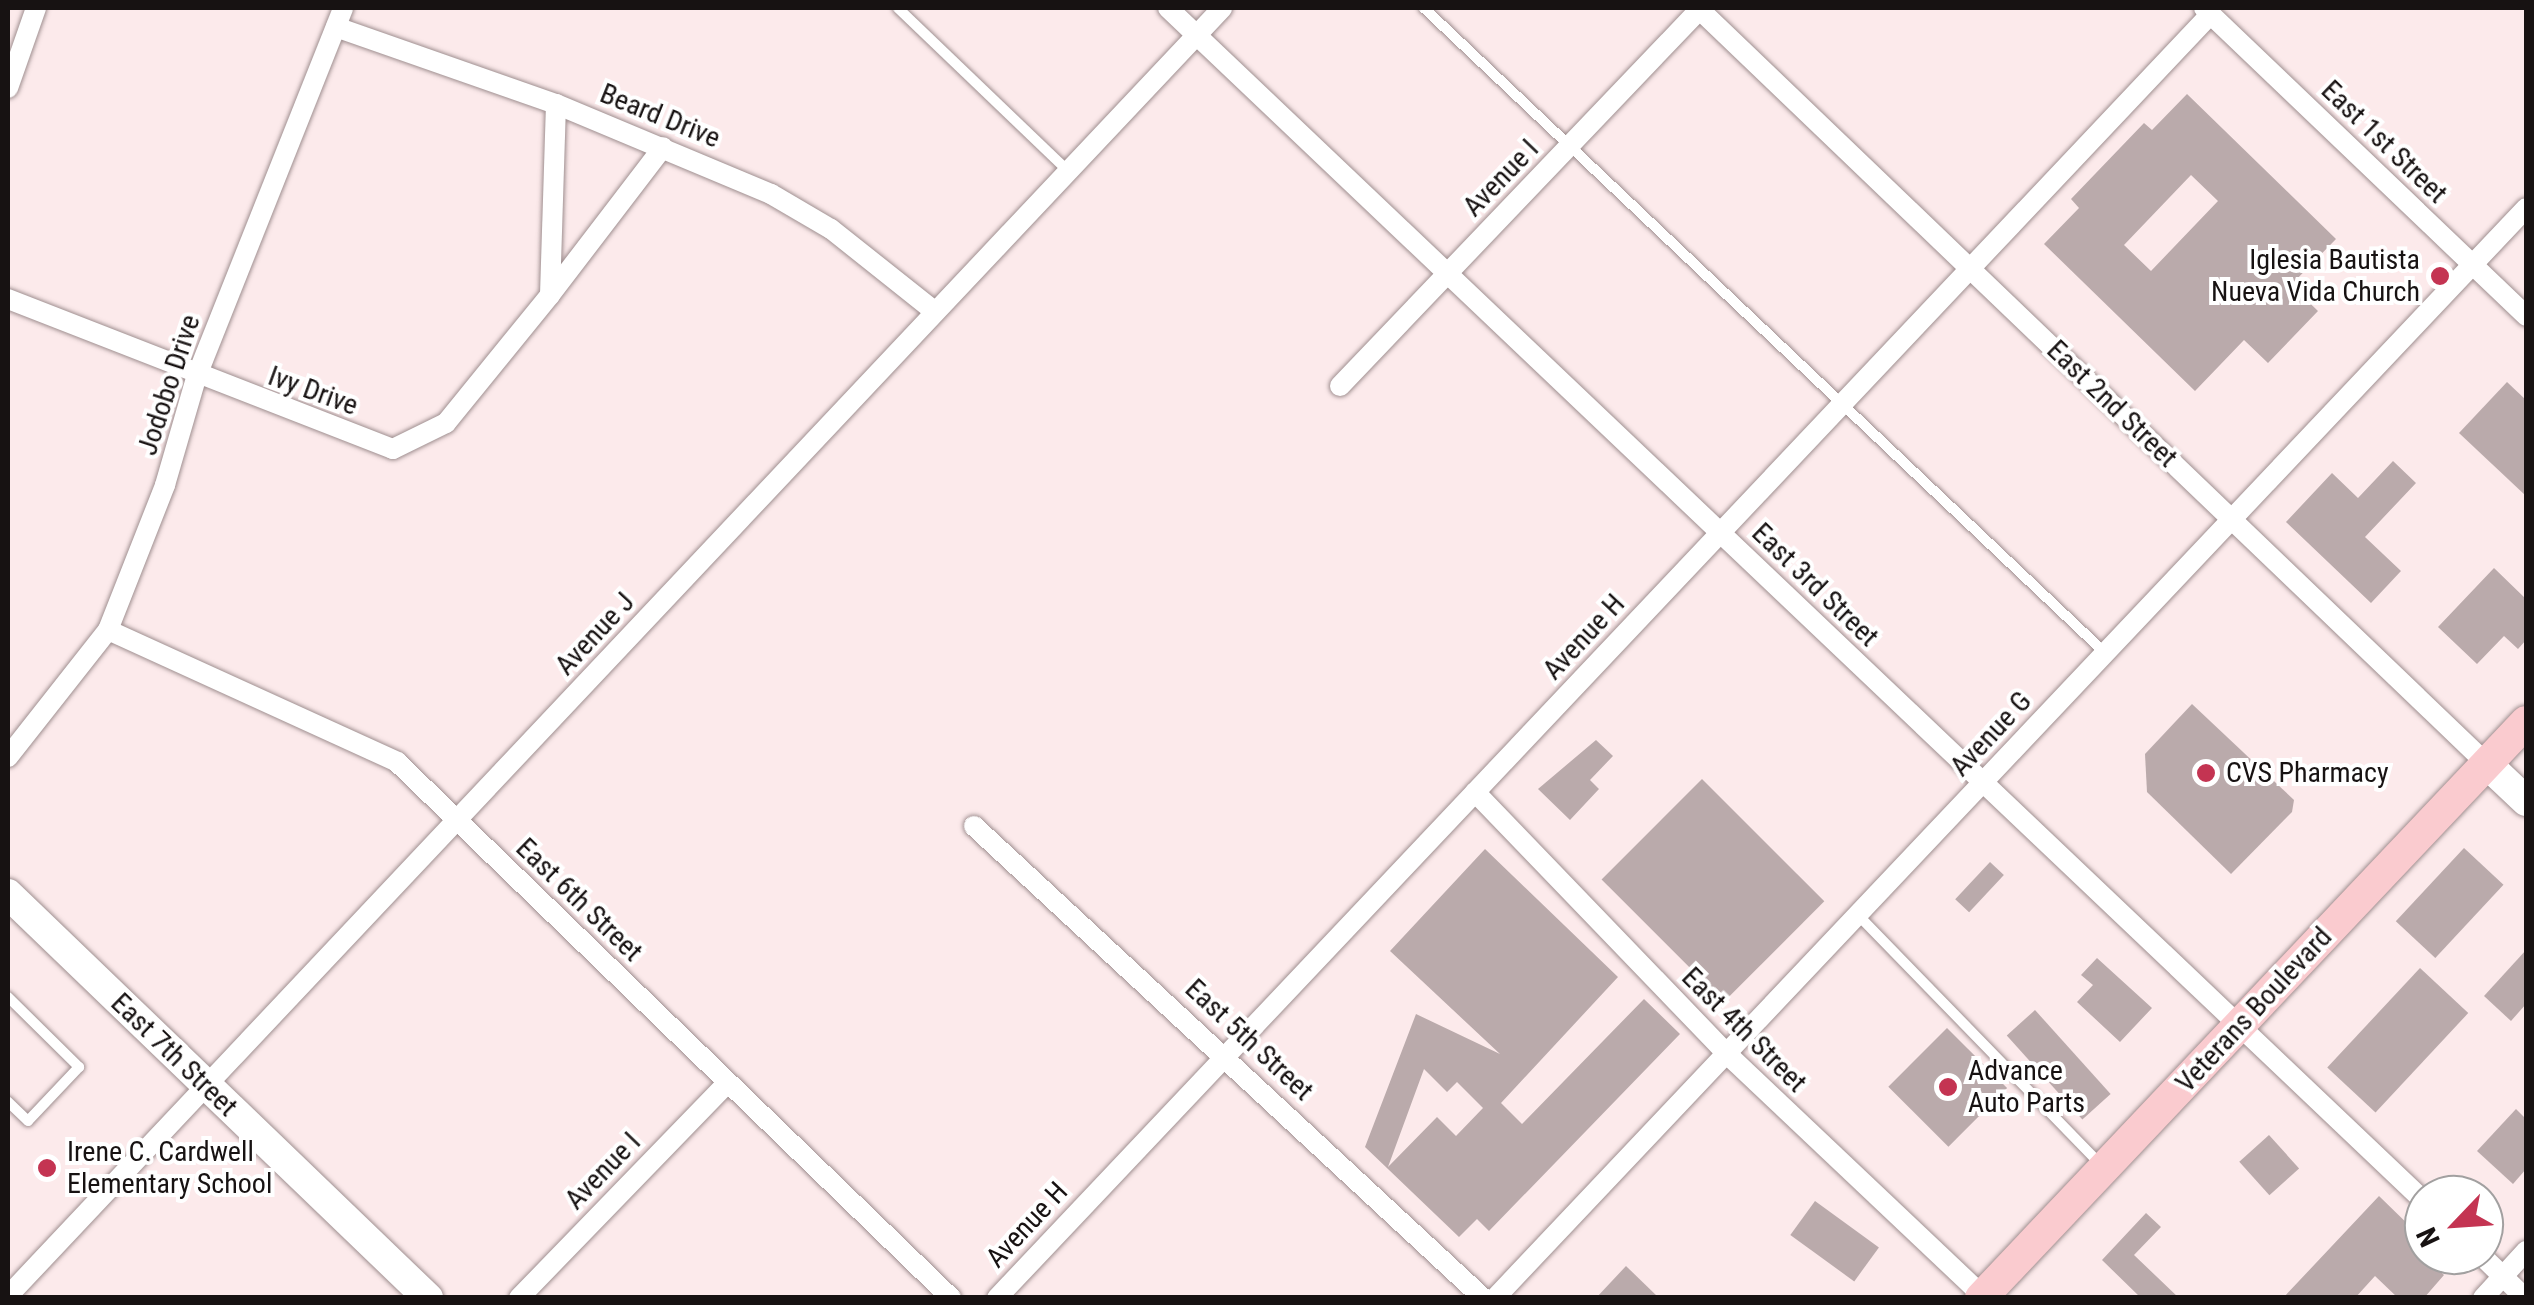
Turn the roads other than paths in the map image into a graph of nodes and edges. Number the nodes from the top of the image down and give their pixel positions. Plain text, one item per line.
1 (36, 8) edge
2 (898, 8) edge
3 (1168, 8) edge
4 (1222, 8) edge
5 (1424, 8) edge
6 (1700, 8) edge
7 (2208, 11) edge
8 (340, 17) edge
9 (1196, 34) junction
10 (8, 88) edge
11 (556, 104) junction
12 (1568, 146) junction
13 (663, 147) junction
14 (1067, 170) junction
15 (2526, 208) edge
16 (2473, 264) junction
17 (1970, 268) junction
18 (1447, 274) junction
19 (550, 295) junction
20 (8, 298) edge
21 (934, 311) junction
22 (2526, 316) edge
23 (196, 378) junction
24 (1340, 386) dead end
25 (1842, 404) junction
26 (2232, 519) junction
27 (1720, 532) junction
28 (108, 630) junction
29 (2105, 653) junction
30 (2526, 722) edge
31 (8, 757) edge
32 (2487, 764) junction
33 (1983, 782) junction
34 (1475, 792) junction
35 (2526, 801) edge
36 (459, 820) junction
37 (974, 826) dead end
38 (11, 904) edge
39 (1860, 916) junction
40 (8, 997) edge
41 (2239, 1025) junction
42 (1726, 1053) junction
43 (1226, 1055) junction
44 (727, 1083) junction
45 (203, 1085) junction
46 (8, 1102) edge
47 (2106, 1170) junction
48 (2404, 1182) edge
49 (2526, 1251) edge
50 (2503, 1276) junction
51 (8, 1296) edge
52 (1983, 1297) edge
53 (428, 1298) edge
54 (519, 1298) edge
55 (950, 1298) edge
56 (996, 1298) edge
57 (1484, 1298) edge
58 (1494, 1298) edge
59 (2483, 1298) edge
60 (2526, 1298) edge

1 - 10 street
2 - 14 lane
3 - 9 street, East 3rd Street
4 - 9 street, Avenue J
5 - 12 lane
6 - 12 street, Avenue I
6 - 17 street, East 2nd Street
7 - 16 street, East 1st Street
7 - 17 street, Avenue H
8 - 11 street, Beard Drive
8 - 23 street, Jodobo Drive
9 - 14 street, Avenue J
9 - 18 street, East 3rd Street
11 - 13 street, Beard Drive
11 - 19 street
12 - 18 street, Avenue I
12 - 25 lane
13 - 19 street, Ivy Drive
13 - 21 street, Beard Drive
14 - 21 street, Avenue J
15 - 16 street, Avenue G
16 - 22 street, East 1st Street
16 - 26 street, Avenue G
17 - 25 street, Avenue H
17 - 26 street, East 2nd Street
18 - 24 street, Avenue I
18 - 27 street, East 3rd Street
19 - 23 street, Ivy Drive
20 - 23 street, Ivy Drive
21 - 36 street, Avenue J
23 - 28 street, Jodobo Drive
25 - 27 street, Avenue H
25 - 29 lane
26 - 29 street, Avenue G
26 - 32 street, East 2nd Street
27 - 33 street, East 3rd Street
27 - 34 street, Avenue H
28 - 31 street, Jodobo Drive
28 - 36 street, East 6th Street
29 - 33 street, Avenue G
30 - 32 main road, Veterans Boulevard
32 - 35 street, East 2nd Street
32 - 41 main road, Veterans Boulevard
33 - 39 street, Avenue G
33 - 41 street, East 3rd Street
34 - 42 street, East 4th Street
34 - 43 street, Avenue H
36 - 44 street, East 6th Street
36 - 45 street, Avenue J
37 - 43 street, East 5th Street
38 - 45 street, East 7th Street
39 - 42 street, Avenue G
39 - 47 lane
40 - 46 lane
41 - 47 main road, Veterans Boulevard
41 - 48 street, East 3rd Street
42 - 52 street, East 4th Street
42 - 58 street, Avenue G
43 - 56 street, Avenue H
43 - 57 street, East 5th Street
44 - 54 street, Avenue I
44 - 55 street, East 6th Street
45 - 51 street, Avenue J
45 - 53 street, East 7th Street
47 - 52 main road, Veterans Boulevard
49 - 50 street
50 - 59 street
50 - 60 street

